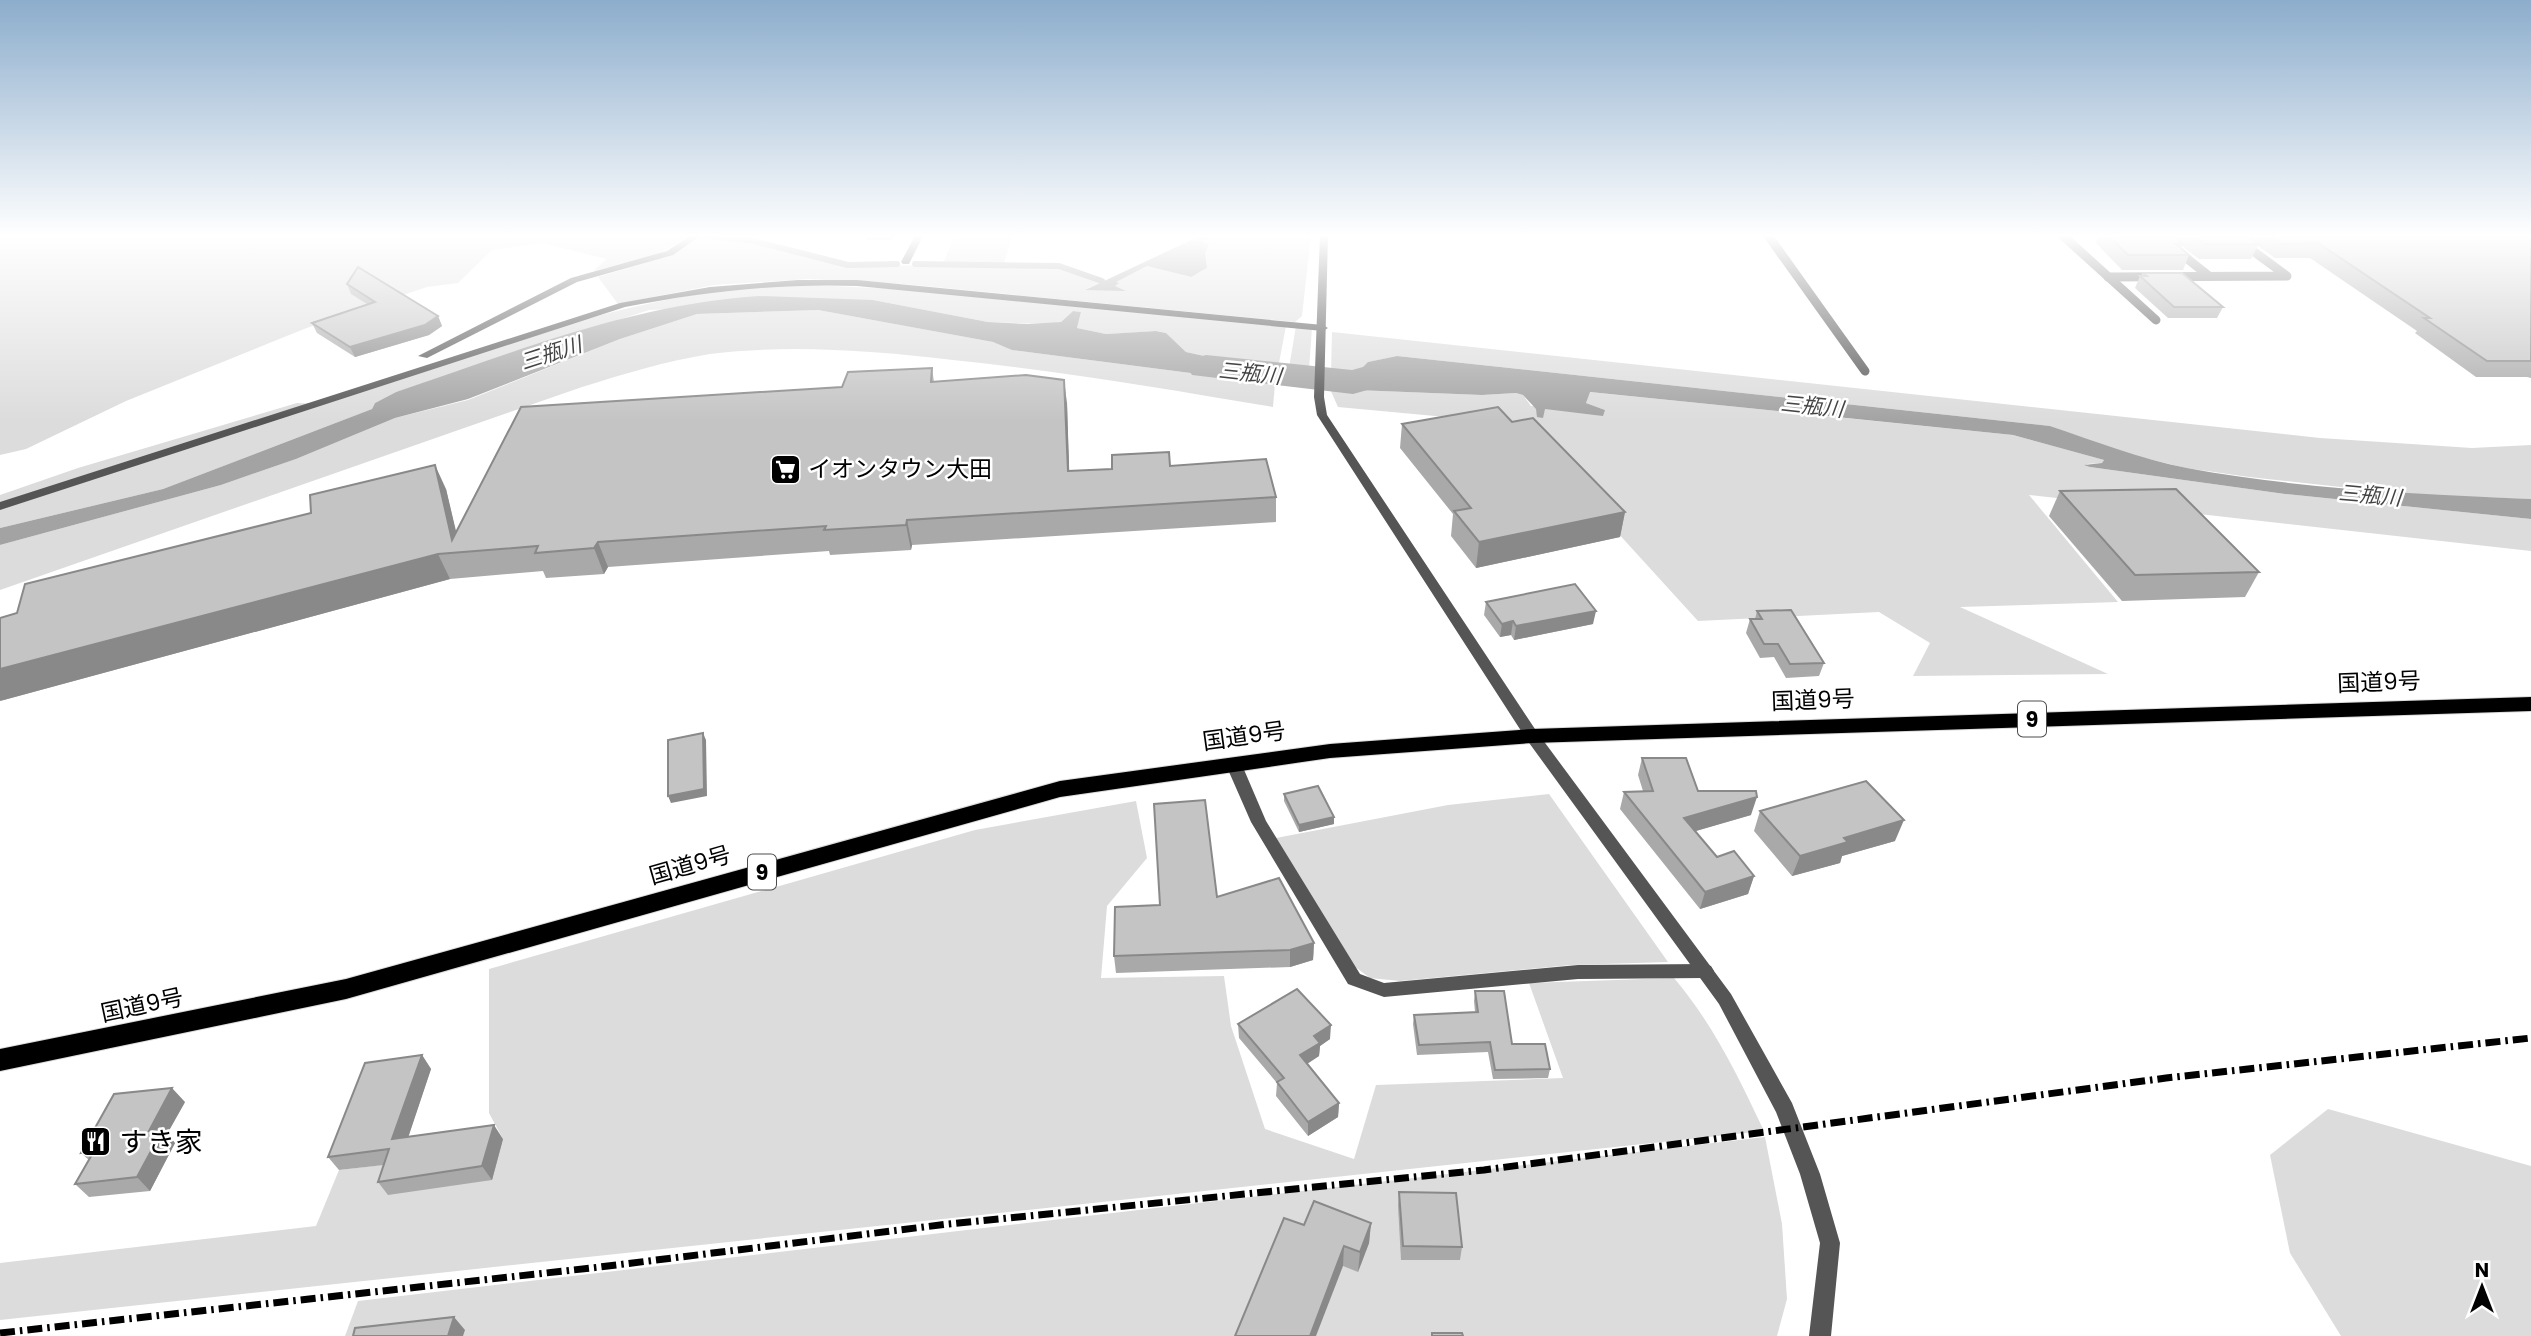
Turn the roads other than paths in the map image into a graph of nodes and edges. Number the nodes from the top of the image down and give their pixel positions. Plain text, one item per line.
1 (541, 296) edge
2 (669, 296) edge
3 (996, 296) edge
4 (1323, 296) edge
5 (1812, 296) edge
6 (2130, 296) edge
7 (2156, 320) dead end
8 (1323, 328) junction
9 (422, 356) dead end
10 (1865, 371) dead end
11 (0, 506) edge
12 (2531, 704) edge
13 (1532, 736) junction
14 (1234, 765) junction
15 (1705, 971) junction
16 (0, 1060) edge
17 (1819, 1336) edge

1 - 9 street
2 - 11 street
3 - 8 street
4 - 8 street
5 - 10 lane
6 - 7 lane
8 - 13 street
12 - 13 highway, 国道9号 / 9
13 - 14 highway, 国道9号 / 9
13 - 15 street
14 - 15 street
14 - 16 highway, 国道9号 / 9
15 - 17 street

